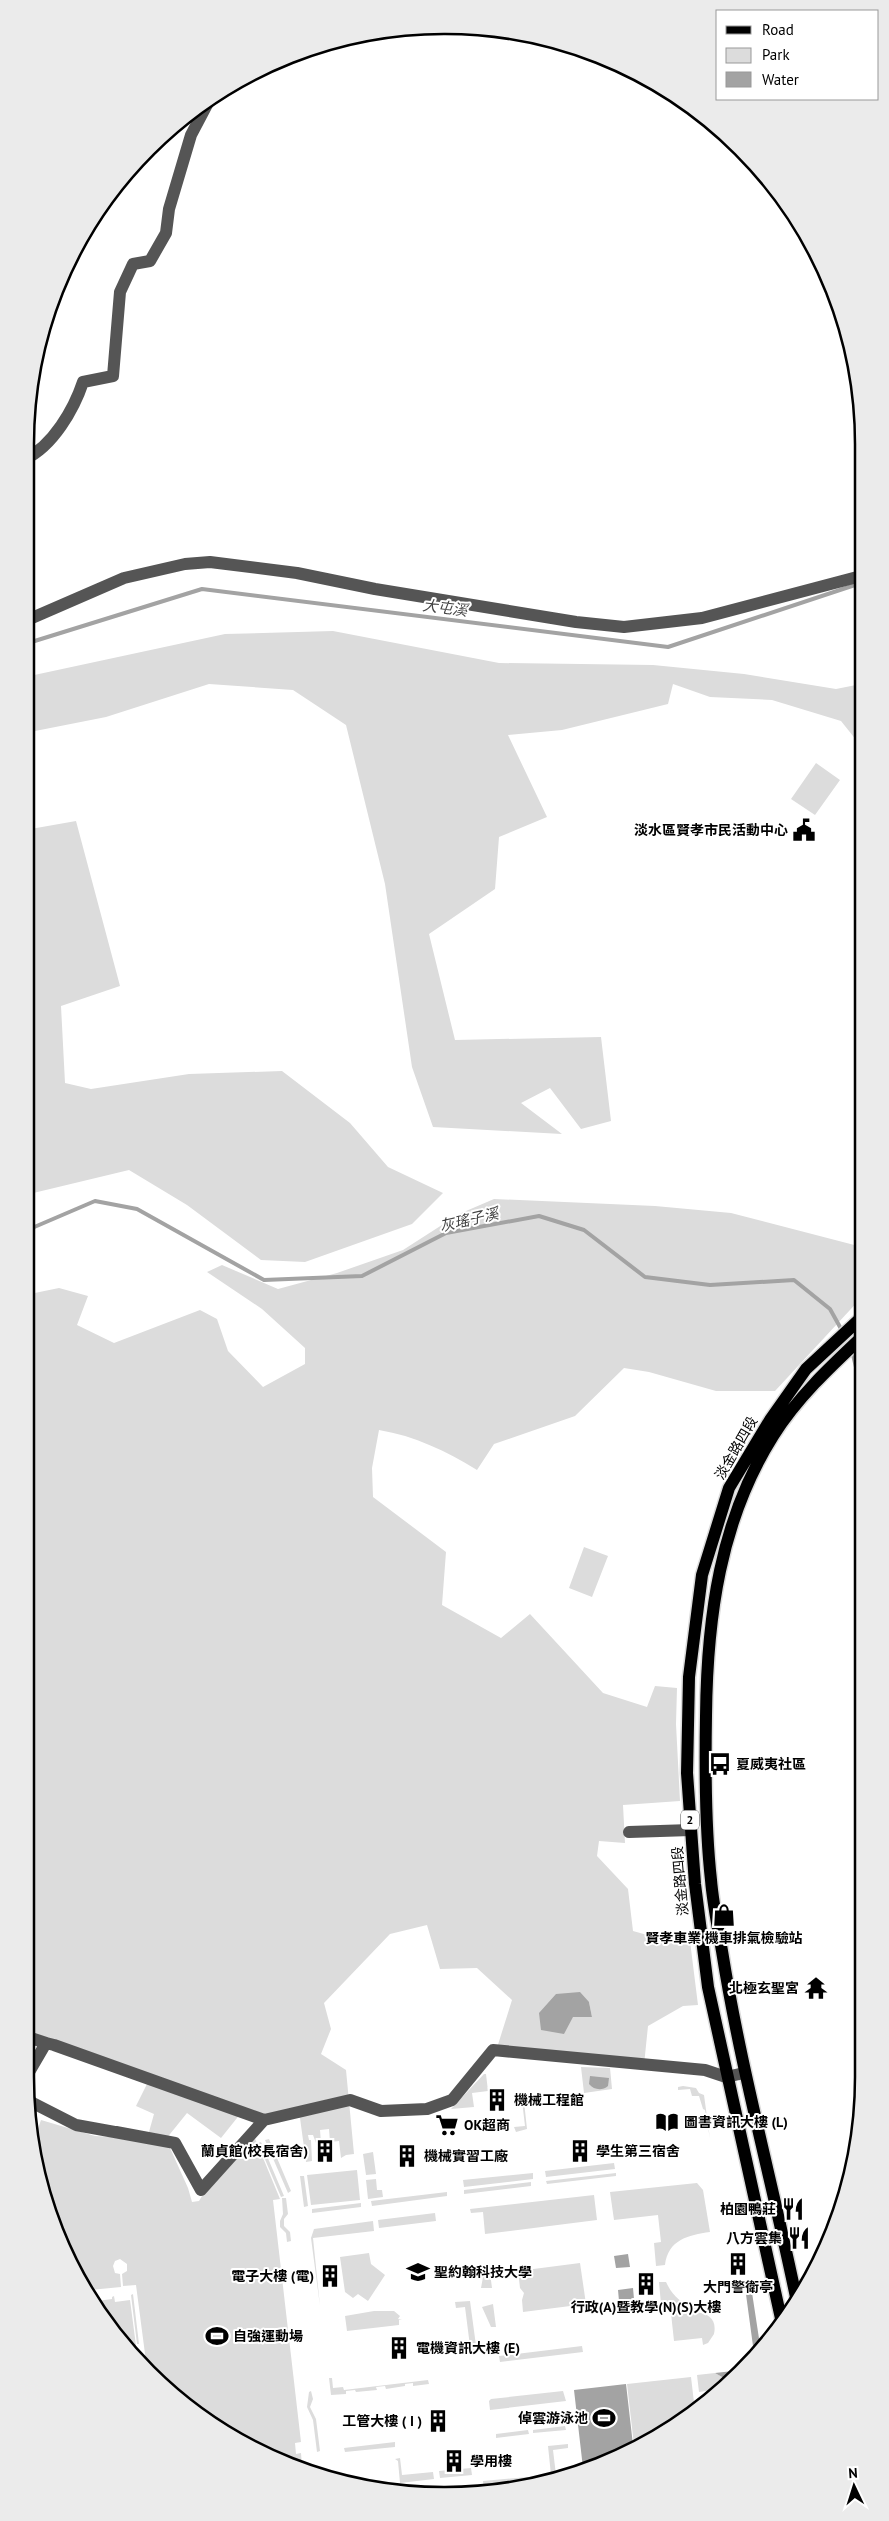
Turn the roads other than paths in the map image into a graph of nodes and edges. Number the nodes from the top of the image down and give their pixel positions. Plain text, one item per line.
1 (202, 113) edge
2 (34, 454) edge
3 (855, 578) edge
4 (34, 617) edge
5 (855, 1324) edge
6 (855, 1344) edge
7 (691, 1830) junction
8 (629, 1832) dead end
9 (34, 2039) edge
10 (46, 2043) junction
11 (34, 2063) edge
12 (744, 2073) junction
13 (726, 2077) junction
14 (35, 2104) edge
15 (264, 2120) junction
16 (116, 2132) dead end
17 (175, 2144) junction
18 (794, 2292) edge
19 (780, 2313) edge

1 - 2 street
3 - 4 street
5 - 7 main road, 淡金路四段 / 2
6 - 12 main road, 淡金路四段 / 2
7 - 8 street
7 - 13 main road, 淡金路四段 / 2
9 - 10 street
10 - 11 street
10 - 15 street
12 - 13 street
12 - 18 main road, 淡金路四段 / 2
13 - 15 street
13 - 19 main road, 淡金路四段 / 2
14 - 17 street
15 - 17 street
16 - 17 street

